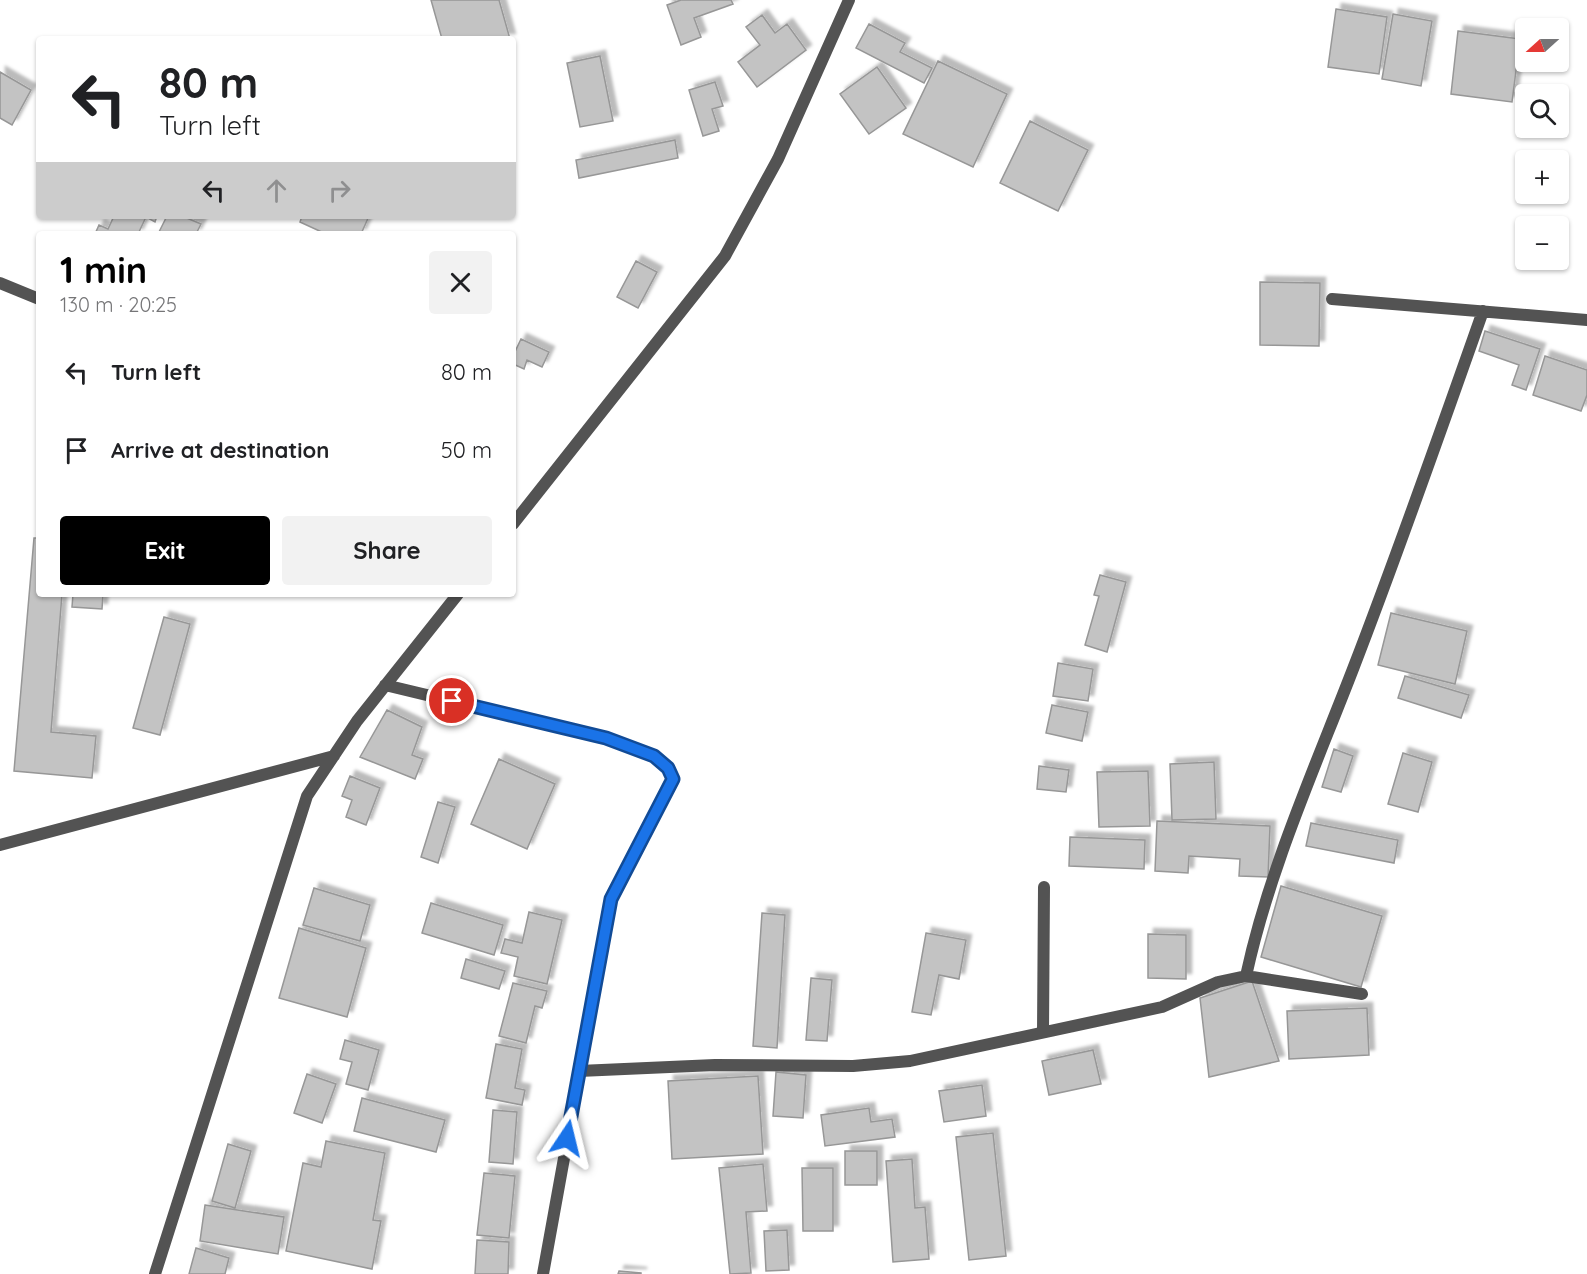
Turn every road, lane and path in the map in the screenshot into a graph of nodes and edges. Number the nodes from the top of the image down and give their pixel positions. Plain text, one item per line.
1 (849, 0) edge
2 (0, 283) edge
3 (36, 298) edge
4 (1332, 298) dead end
5 (1483, 311) junction
6 (1587, 320) edge
7 (517, 511) edge
8 (456, 597) edge
9 (385, 685) junction
10 (334, 756) junction
11 (0, 845) edge
12 (1044, 887) dead end
13 (1246, 976) junction
14 (1362, 994) dead end
15 (1043, 1032) junction
16 (579, 1071) junction
17 (155, 1274) edge
18 (543, 1274) edge

1 - 7 street
2 - 3 street
4 - 5 street
5 - 6 street
5 - 13 street
8 - 9 street
9 - 10 street
9 - 16 street
10 - 11 street
10 - 17 street
12 - 15 street
13 - 14 street
13 - 15 street
15 - 16 street
16 - 18 street

